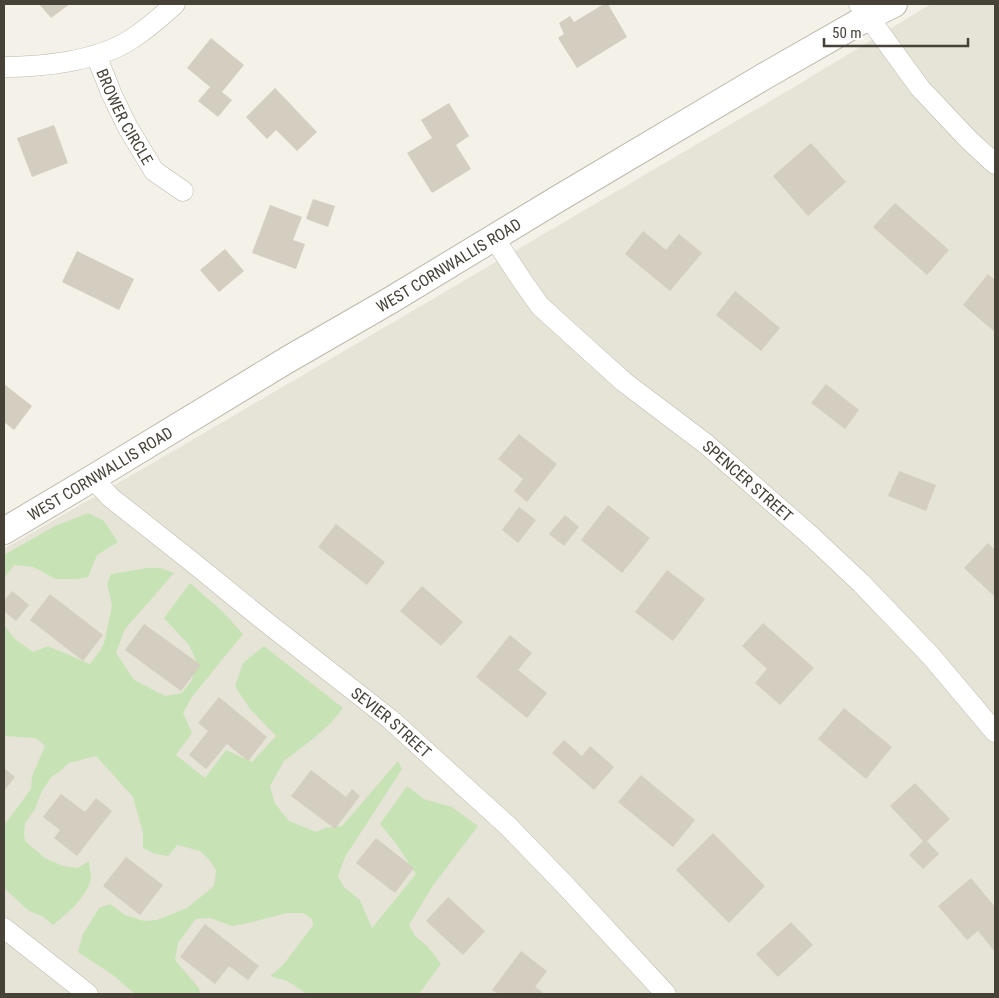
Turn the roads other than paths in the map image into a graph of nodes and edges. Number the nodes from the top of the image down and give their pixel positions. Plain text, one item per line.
1 (175, 4) edge
2 (894, 4) edge
3 (863, 10) edge
4 (96, 55) junction
5 (4, 67) edge
6 (995, 164) edge
7 (183, 191) dead end
8 (494, 238) junction
9 (93, 478) junction
10 (4, 531) edge
11 (995, 732) edge
12 (4, 928) edge
13 (88, 994) edge
14 (666, 994) edge

1 - 4 street
2 - 3 street, WEST CORNWALLIS ROAD
3 - 6 street
3 - 8 street, WEST CORNWALLIS ROAD
4 - 5 street
4 - 7 street, BROWER CIRCLE
8 - 9 street, WEST CORNWALLIS ROAD
8 - 11 street, SPENCER STREET
9 - 10 street, WEST CORNWALLIS ROAD
9 - 14 street, SEVIER STREET
12 - 13 street

